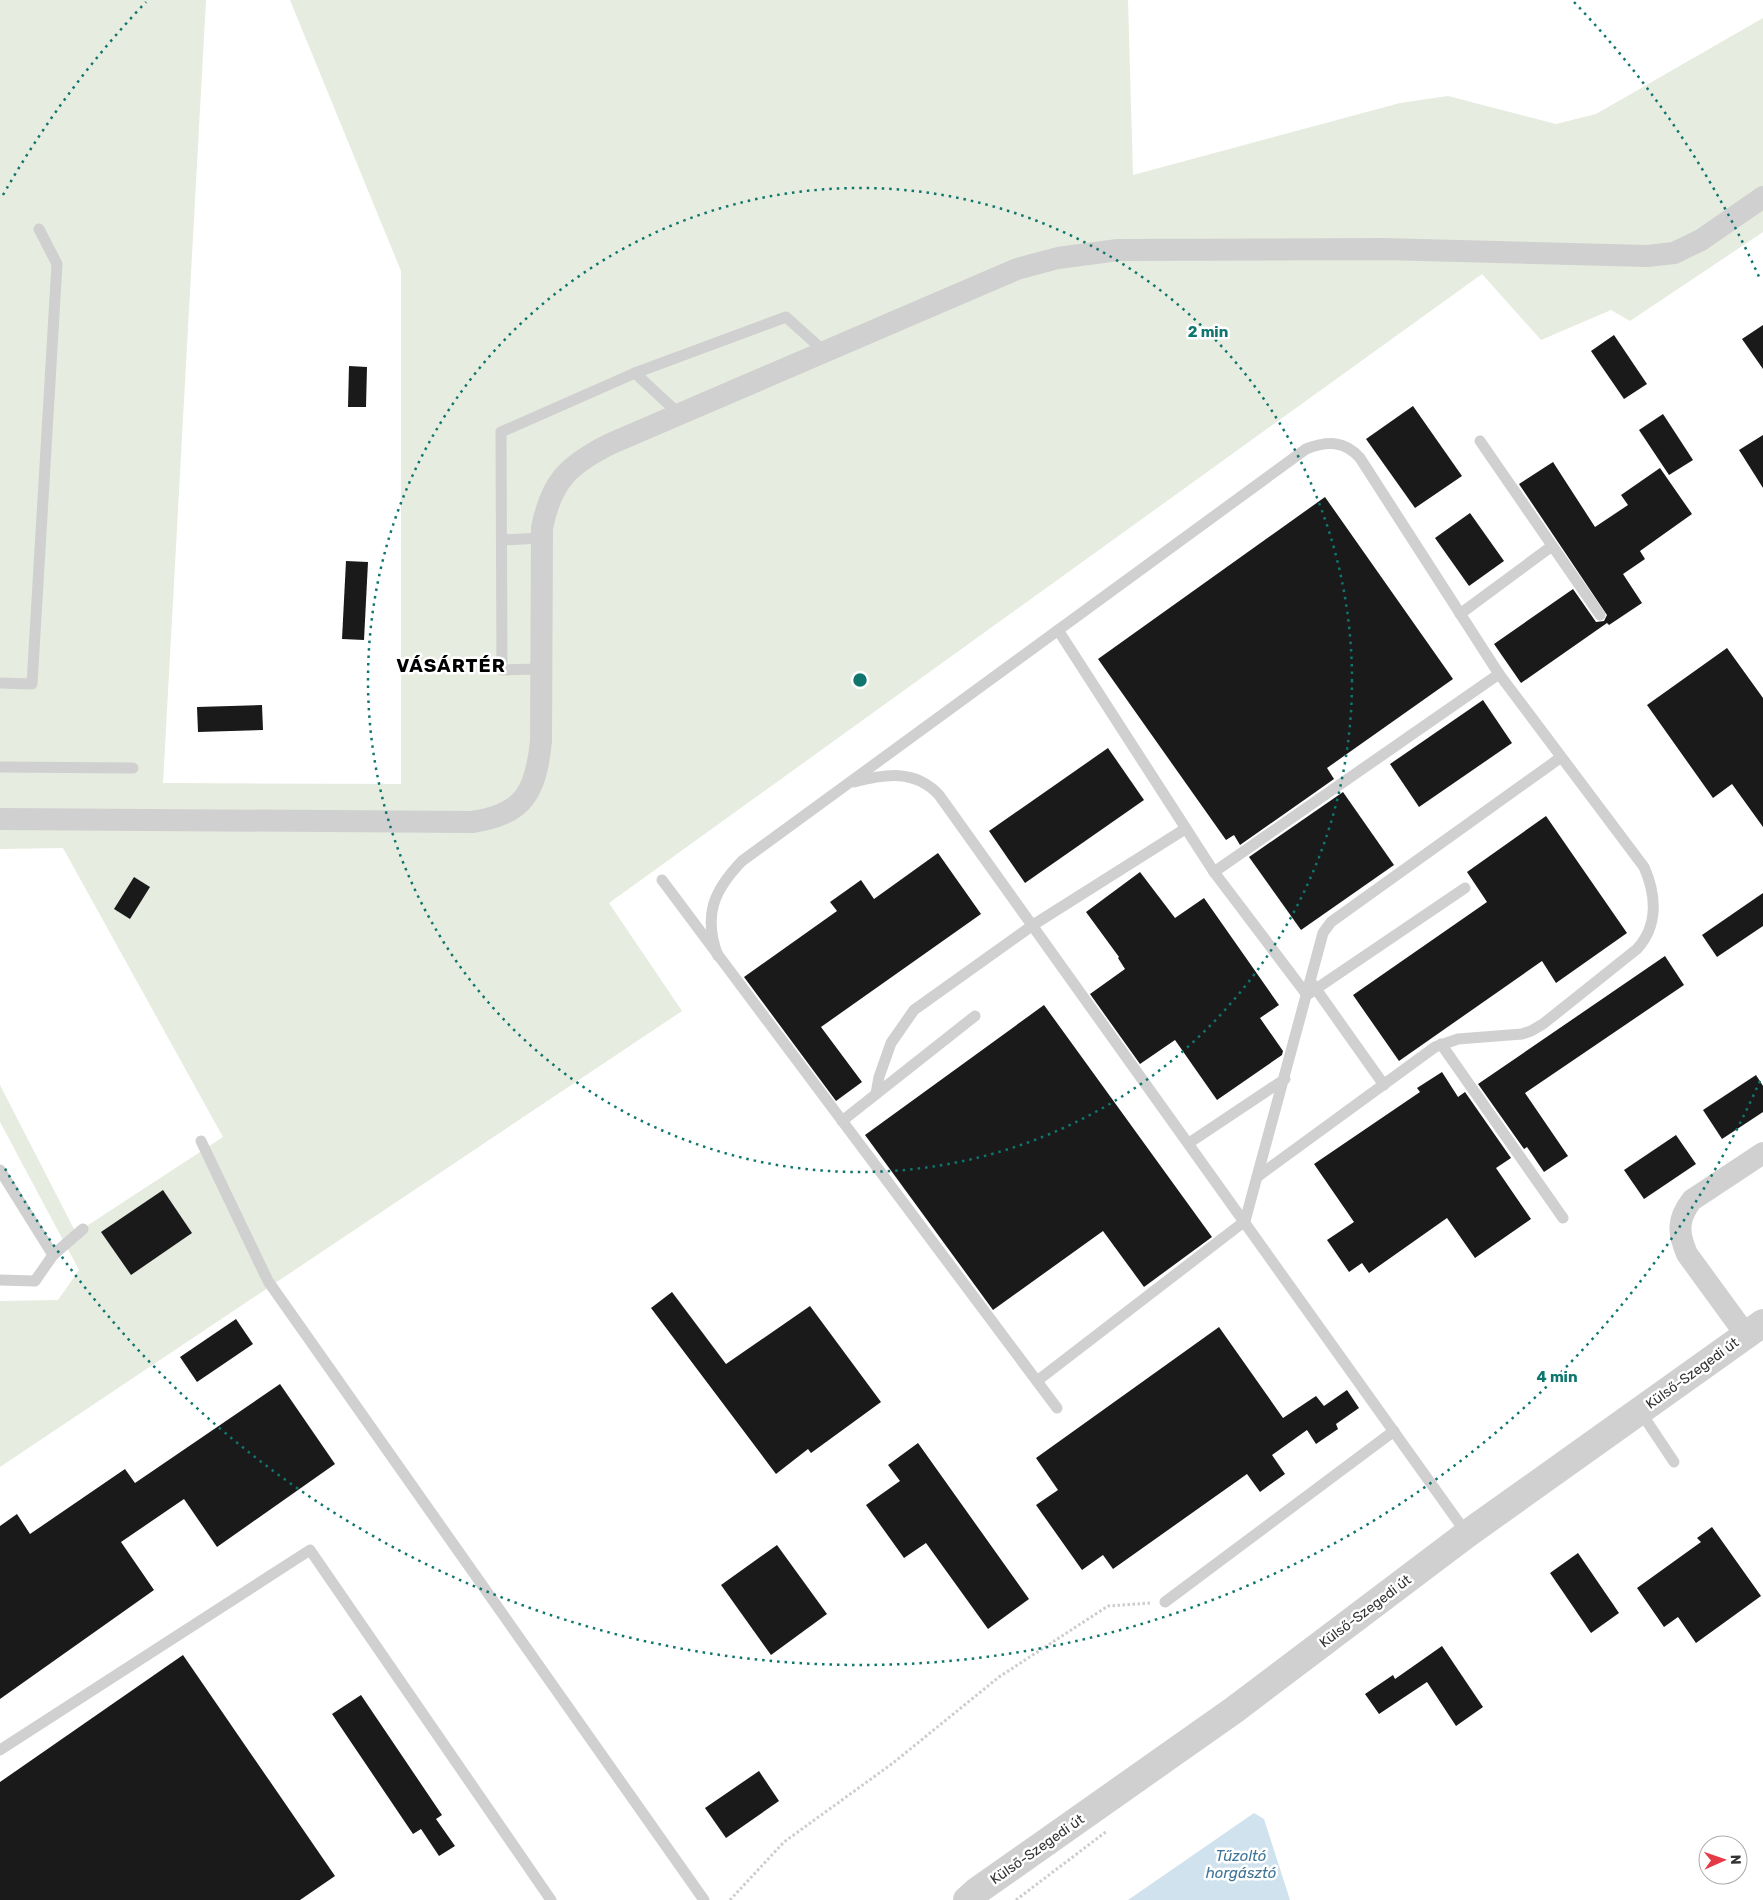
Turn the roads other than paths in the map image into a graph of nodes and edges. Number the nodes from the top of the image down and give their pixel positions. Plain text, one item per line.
1 (1763, 197) edge
2 (39, 229) dead end
3 (825, 352) junction
4 (635, 373) junction
5 (679, 414) junction
6 (1480, 441) dead end
7 (542, 538) junction
8 (502, 540) junction
9 (1552, 546) junction
10 (1460, 614) junction
11 (1600, 615) dead end
12 (1058, 630) junction
13 (540, 669) junction
14 (1499, 674) junction
15 (0, 683) edge
16 (1560, 758) junction
17 (0, 766) edge
18 (133, 768) dead end
19 (848, 783) junction
20 (0, 819) edge
21 (1185, 829) junction
22 (1214, 872) junction
23 (662, 880) dead end
24 (1465, 888) dead end
25 (1033, 925) junction
26 (718, 956) junction
27 (1311, 988) junction
28 (975, 1016) dead end
29 (1441, 1044) junction
30 (1285, 1079) junction
31 (1384, 1085) junction
32 (876, 1094) junction
33 (842, 1121) junction
34 (201, 1141) dead end
35 (1189, 1144) junction
36 (1763, 1153) edge
37 (0, 1170) edge
38 (1257, 1178) junction
39 (1562, 1218) dead end
40 (1245, 1221) junction
41 (83, 1229) dead end
42 (52, 1255) junction
43 (0, 1280) edge
44 (1754, 1329) edge
45 (1037, 1381) junction
46 (1057, 1408) dead end
47 (1640, 1411) junction
48 (1394, 1431) junction
49 (1674, 1462) dead end
50 (1467, 1534) junction
51 (1165, 1602) road end
52 (0, 1750) edge
53 (551, 1900) edge
54 (704, 1900) edge
55 (967, 1900) edge

1 - 3 street
2 - 15 lane
3 - 4 lane
3 - 5 street
4 - 5 lane
4 - 8 lane
5 - 7 street
6 - 9 lane
7 - 8 lane
7 - 13 street
8 - 13 lane
9 - 10 lane
9 - 11 lane
10 - 12 lane
10 - 14 lane
12 - 19 lane
12 - 21 lane
13 - 20 street
14 - 16 lane
14 - 22 lane
16 - 27 lane
16 - 29 lane
17 - 18 lane
19 - 25 lane
19 - 26 lane
21 - 22 lane
21 - 25 lane
22 - 27 lane
23 - 26 lane
24 - 27 lane
25 - 32 lane
25 - 35 lane
26 - 33 lane
27 - 30 lane
27 - 31 lane
28 - 32 lane
29 - 31 lane
29 - 39 lane
30 - 35 lane
30 - 38 lane
31 - 38 lane
32 - 33 lane
33 - 45 lane
34 - 54 lane
35 - 40 lane
36 - 44 street
37 - 42 lane
38 - 40 lane
40 - 45 lane
40 - 48 lane
41 - 42 lane
42 - 43 lane
44 - 47 street, Külső-Szegedi út
45 - 46 lane
47 - 49 lane
47 - 50 street, Külső-Szegedi út
48 - 50 lane
48 - 51 lane
50 - 55 street, Külső-Szegedi út
52 - 53 lane

